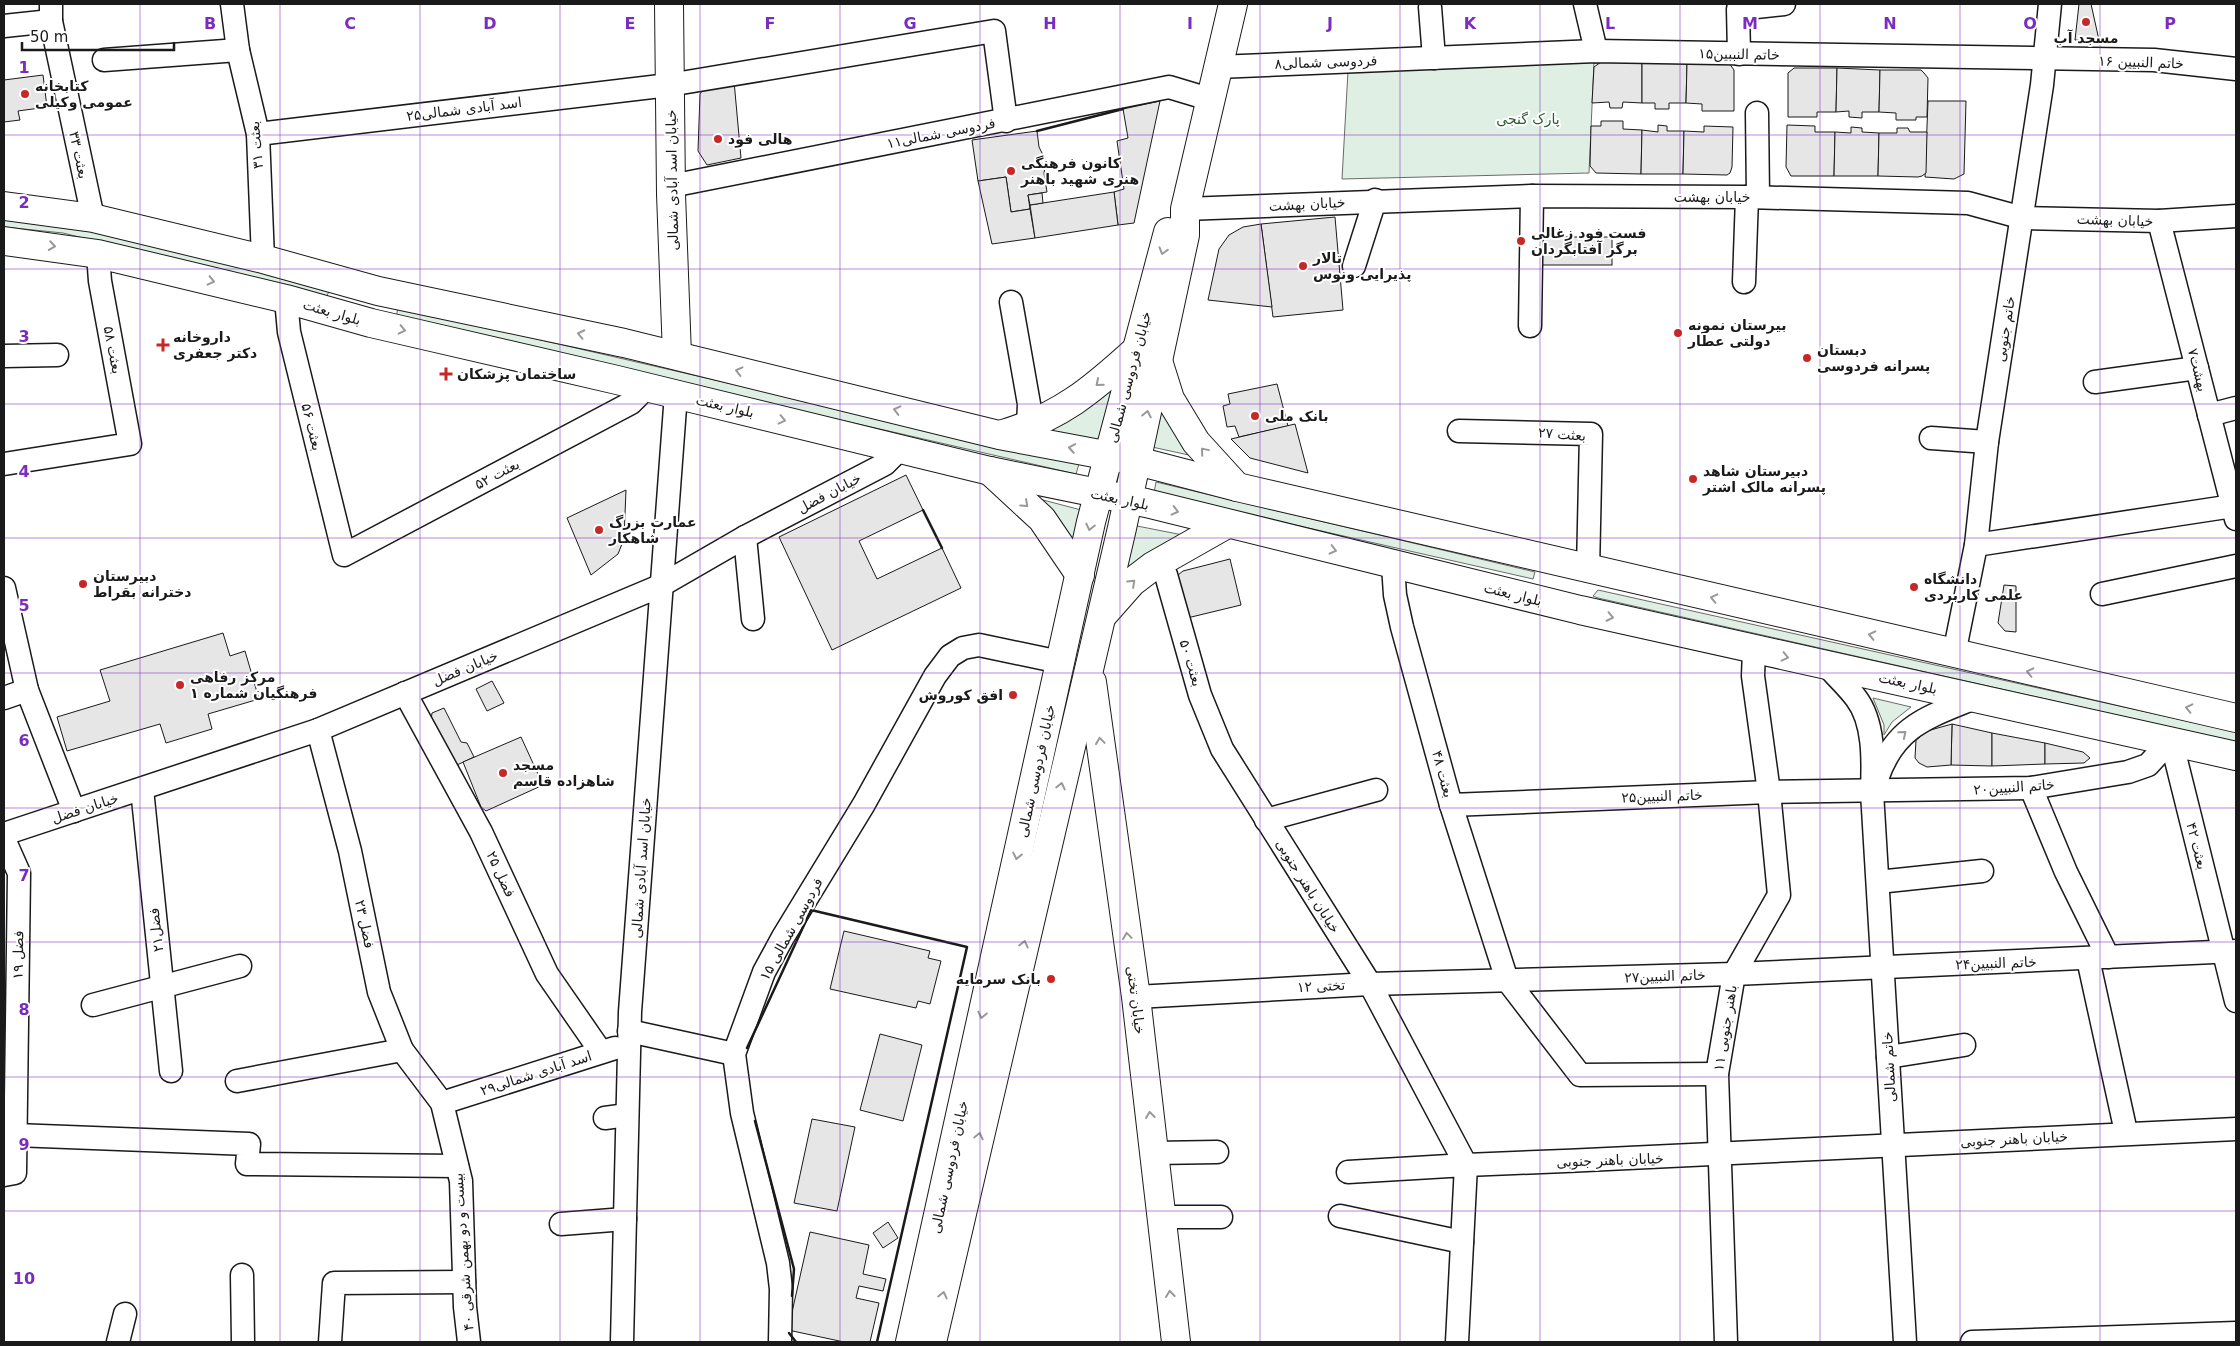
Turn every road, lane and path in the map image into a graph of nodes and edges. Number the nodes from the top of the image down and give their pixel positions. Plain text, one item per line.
1 (232, 4) edge
2 (670, 4) edge
3 (1233, 4) edge
4 (1585, 4) edge
5 (1784, 4) edge
6 (2050, 4) edge
7 (1430, 7) dead end
8 (51, 13) edge
9 (4, 26) edge
10 (238, 50) junction
11 (1596, 51) junction
12 (1739, 54) junction
13 (1434, 58) junction
14 (2044, 59) junction
15 (104, 60) dead end
16 (1217, 66) junction
17 (2236, 69) edge
18 (669, 84) junction
19 (1209, 99) junction
20 (1757, 113) dead end
21 (1006, 121) junction
22 (258, 134) junction
23 (671, 186) junction
24 (1532, 196) junction
25 (1752, 197) junction
26 (1375, 200) junction
27 (4, 206) edge
28 (1185, 208) junction
29 (2236, 216) edge
30 (93, 218) junction
31 (2023, 218) junction
32 (2160, 221) junction
33 (4, 241) edge
34 (98, 254) junction
35 (263, 259) junction
36 (1354, 266) dead end
37 (1744, 282) dead end
38 (378, 291) junction
39 (286, 299) junction
40 (1011, 302) dead end
41 (371, 323) junction
42 (1530, 326) dead end
43 (57, 355) dead end
44 (677, 355) junction
45 (4, 356) edge
46 (1147, 356) junction
47 (2197, 368) junction
48 (2095, 382) dead end
49 (646, 387) junction
50 (676, 394) junction
51 (2236, 408) edge
52 (2208, 414) junction
53 (922, 416) junction
54 (1028, 426) junction
55 (1459, 431) dead end
56 (998, 435) junction
57 (1930, 438) dead end
58 (1987, 442) junction
59 (908, 450) junction
60 (1108, 455) junction
61 (1137, 461) junction
62 (4, 464) edge
63 (990, 471) junction
64 (1237, 488) junction
65 (1098, 494) junction
66 (1127, 500) junction
67 (2234, 513) edge
68 (1227, 524) junction
69 (745, 537) junction
70 (1976, 545) junction
71 (344, 555) joint
72 (1393, 565) junction
73 (2236, 566) edge
74 (1588, 570) junction
75 (1080, 575) junction
76 (1166, 575) dead end
77 (660, 586) junction
78 (4, 591) edge
79 (2102, 594) dead end
80 (1580, 610) junction
81 (753, 619) dead end
82 (1100, 619) junction
83 (1754, 650) junction
84 (1954, 654) junction
85 (1090, 660) junction
86 (1060, 662) junction
87 (1827, 666) junction
88 (27, 690) junction
89 (406, 693) junction
90 (1977, 697) junction
91 (4, 698) edge
92 (2236, 718) edge
93 (318, 730) junction
94 (2172, 740) junction
95 (1222, 749) joint
96 (2236, 756) edge
97 (142, 788) junction
98 (2031, 788) junction
99 (1376, 790) dead end
100 (1769, 792) junction
101 (1872, 792) junction
102 (1451, 805) junction
103 (74, 811) junction
104 (1266, 820) junction
105 (4, 834) edge
106 (4, 839) edge
107 (1982, 871) dead end
108 (1878, 882) junction
109 (2230, 952) edge
110 (2098, 958) junction
111 (240, 966) dead end
112 (1884, 967) junction
113 (1734, 974) junction
114 (1507, 980) junction
115 (1370, 984) junction
116 (162, 987) junction
117 (1136, 997) junction
118 (2236, 1001) edge
119 (93, 1005) dead end
120 (629, 1037) junction
121 (1964, 1045) dead end
122 (402, 1050) junction
123 (601, 1052) junction
124 (734, 1054) junction
125 (1888, 1057) junction
126 (171, 1071) dead end
127 (1717, 1074) junction
128 (237, 1081) dead end
129 (442, 1103) junction
130 (627, 1115) junction
131 (605, 1118) dead end
132 (2236, 1129) edge
133 (2126, 1132) junction
134 (15, 1135) junction
135 (1893, 1146) junction
136 (1217, 1152) dead end
137 (1154, 1153) junction
138 (1720, 1156) junction
139 (457, 1166) junction
140 (1466, 1166) junction
141 (1348, 1172) dead end
142 (4, 1175) edge
143 (1340, 1216) dead end
144 (1161, 1217) junction
145 (1221, 1217) dead end
146 (625, 1219) junction
147 (561, 1224) dead end
148 (1462, 1242) junction
149 (242, 1275) dead end
150 (464, 1282) junction
151 (125, 1314) dead end
152 (2236, 1333) edge
153 (118, 1342) edge
154 (243, 1342) edge
155 (330, 1342) edge
156 (469, 1342) edge
157 (622, 1342) edge
158 (780, 1342) edge
159 (910, 1342) edge
160 (932, 1342) edge
161 (1176, 1342) edge
162 (1456, 1342) edge
163 (1726, 1342) edge
164 (1905, 1342) edge
165 (1972, 1342) edge

1 - 10 street, بعثت ۳۱
2 - 18 main road, خیابان اسد آبادی شمالی
3 - 16 main road, خیابان فردوسی شمالی
4 - 11 street
5 - 12 street
6 - 14 street, خاتم جنوبی
7 - 13 street
8 - 9 street
8 - 30 street, بعثت ۳۳
10 - 15 street
10 - 22 street, بعثت ۳۱
11 - 12 street, خاتم النببین۱۵
11 - 13 street, خاتم النببین۱۵
12 - 14 street, خاتم النببین۱۵
13 - 16 street, فردوسی شمالی۸
14 - 17 street, خاتم النبیین ۱۶
14 - 31 street, خاتم جنوبی
16 - 19 main road, خیابان فردوسی شمالی
18 - 21 street, اسد آبادی شمالی۲۵
18 - 22 street, اسد آبادی شمالی۲۵
18 - 23 main road, خیابان اسد آبادی شمالی
19 - 21 street, فردوسی شمالی۱۱
19 - 28 main road, خیابان فردوسی شمالی
20 - 25 street
21 - 23 street, فردوسی شمالی۱۱
22 - 35 street, بعثت ۳۱
23 - 44 main road, خیابان اسد آبادی شمالی
24 - 25 street, خیابان بهشت
24 - 26 street, خیابان بهشت
24 - 42 street
25 - 31 street, خیابان بهشت
25 - 37 street
26 - 28 street, خیابان بهشت
26 - 36 street
27 - 30 main road
28 - 46 main road, خیابان فردوسی شمالی
29 - 32 street, خیابان بهشت
30 - 35 main road
31 - 32 street, خیابان بهشت
31 - 58 street, خاتم جنوبی
32 - 47 street, بهشت۷
33 -> 34 main road, بلوار بعثت
34 -> 39 main road, بلوار بعثت
34 - 62 street, بعثت ۵۸
35 - 38 main road
38 - 41 main road
44 -> 38 main road
39 - 41 main road, بلوار بعثت
39 - 71 street, بعثت ۵۶
40 - 54 street
41 -> 49 main road, بلوار بعثت
43 - 45 street
53 -> 44 main road
46 -> 54 main road
46 - 60 main road, خیابان فردوسی شمالی
61 -> 46 main road, خیابان فردوسی شمالی
64 -> 46 main road
47 - 48 street
47 - 52 street, بهشت۷
49 - 50 main road, بلوار بعثت
49 - 71 street, بعثت ۵۲
50 -> 59 main road, بلوار بعثت
50 - 77 street, خیابان اسد آبادی شمالی
51 - 52 street
52 - 67 street, بهشت۷
53 - 56 main road
53 - 59 main road
54 - 56 main road
55 - 74 street, بعثت ۲۷
60 -> 56 main road
57 - 58 street
58 - 70 street, خاتم جنوبی
59 - 63 main road, بلوار بعثت
59 - 69 street, خیابان فضل
60 - 61 main road
60 - 65 main road, خیابان فردوسی شمالی
61 - 64 main road
61 - 66 main road, خیابان فردوسی شمالی
63 - 65 main road, بلوار بعثت
63 -> 75 main road
64 - 74 main road
65 - 66 main road, بلوار بعثت
65 -> 75 main road, خیابان فردوسی شمالی
66 -> 68 main road, بلوار بعثت
66 - 82 main road, خیابان فردوسی شمالی
67 - 70 street
68 -> 72 main road, بلوار بعثت
82 -> 68 main road
69 - 77 street, خیابان فضل
69 - 81 street
70 - 84 street, خاتم جنوبی
72 - 80 main road, بلوار بعثت
72 - 102 street, بعثت ۴۸
73 - 79 street
74 - 80 main road
84 -> 74 main road
75 - 86 main road, خیابان فردوسی شمالی
76 - 95 street, بعثت ۵۰
77 - 89 street, خیابان فضل
77 - 120 street, خیابان اسد آبادی شمالی
78 - 88 street
80 -> 83 main road, بلوار بعثت
82 - 85 main road, خیابان فردوسی شمالی
83 -> 87 main road, بلوار بعثت
83 - 100 street, باهنر جنوبی ۱۱
92 -> 84 main road
117 -> 85 main road, خیابان تختی
160 -> 85 main road, خیابان فردوسی شمالی
86 - 124 street, فردوسی شمالی ۱۵
86 -> 159 main road, خیابان فردوسی شمالی
87 - 90 main road, بلوار بعثت
87 - 101 street, خاتم شمالی
88 - 91 street
88 - 103 street
89 - 93 street, خیابان فضل
89 - 123 street, فضل ۲۵
90 - 94 main road, بلوار بعثت
101 -> 90 street
93 - 97 street, خیابان فضل
93 - 122 street, فضل ۲۳
94 - 96 main road, بلوار بعثت
94 - 98 street, خاتم النبیین۲۰
94 - 109 street, بعثت ۴۲
95 - 104 street, خیابان باهنر جنوبی
97 - 103 street, خیابان فضل
97 - 116 street, فضل۲۱
98 - 101 street, خاتم النبیین۲۰
98 - 110 street
99 - 104 street
100 - 101 street, خاتم النبیین۲۵
100 - 102 street, خاتم النبیین۲۵
100 - 113 street, باهنر جنوبی ۱۱
101 - 108 street, خاتم شمالی
102 - 114 street, بعثت ۴۸
103 - 105 street, خیابان فضل
104 - 115 street, خیابان باهنر جنوبی
106 - 134 street, فضل ۱۹
107 - 108 street
108 - 112 street, خاتم شمالی
109 - 110 street, خاتم النبیین۲۴
109 - 118 street, بعثت ۴۲
110 - 112 street, خاتم النبیین۲۴
110 - 133 street
111 - 116 street
112 - 113 street, خاتم النبیین۲۷
112 - 125 street, خاتم شمالی
113 - 114 street, خاتم النبیین۲۷
113 - 127 street, باهنر جنوبی ۱۱
114 - 115 street, تختی ۱۲
114 - 127 street
115 - 117 street, تختی ۱۲
115 - 140 street, خیابان باهنر جنوبی
116 - 119 street
116 - 126 street, فضل۲۱
137 -> 117 main road, خیابان تختی
120 - 123 street, اسد آبادی شمالی۲۹
120 - 124 street
120 - 130 street, خیابان اسد آبادی شمالی
121 - 125 street
122 - 128 street
122 - 129 street, فضل ۲۳
123 - 129 street, اسد آبادی شمالی۲۹
124 - 158 street, فردوسی شمالی ۱۵
125 - 135 street, خاتم شمالی
127 - 138 street, باهنر جنوبی ۱۱
129 - 139 street, بیست و دو بهمن شرقی ۴۰
130 - 131 street
130 - 146 street, خیابان اسد آبادی شمالی
132 - 133 street, خیابان باهنر جنوبی
133 - 135 street, خیابان باهنر جنوبی
134 - 139 street
134 - 142 street, فضل ۱۹
135 - 138 street, خیابان باهنر جنوبی
135 - 164 street, خاتم شمالی
136 - 137 street
137 - 144 main road, خیابان تختی
138 - 140 street, خیابان باهنر جنوبی
138 - 163 street, باهنر جنوبی ۱۱
139 - 150 street, بیست و دو بهمن شرقی ۴۰
140 - 141 street
140 - 148 street
143 - 148 street
144 - 145 street
161 -> 144 main road, خیابان تختی
146 - 147 street
146 - 157 street, خیابان اسد آبادی شمالی
148 - 162 street
149 - 154 street
150 - 155 street
150 - 156 street, بیست و دو بهمن شرقی ۴۰
151 - 153 street
152 - 165 street

